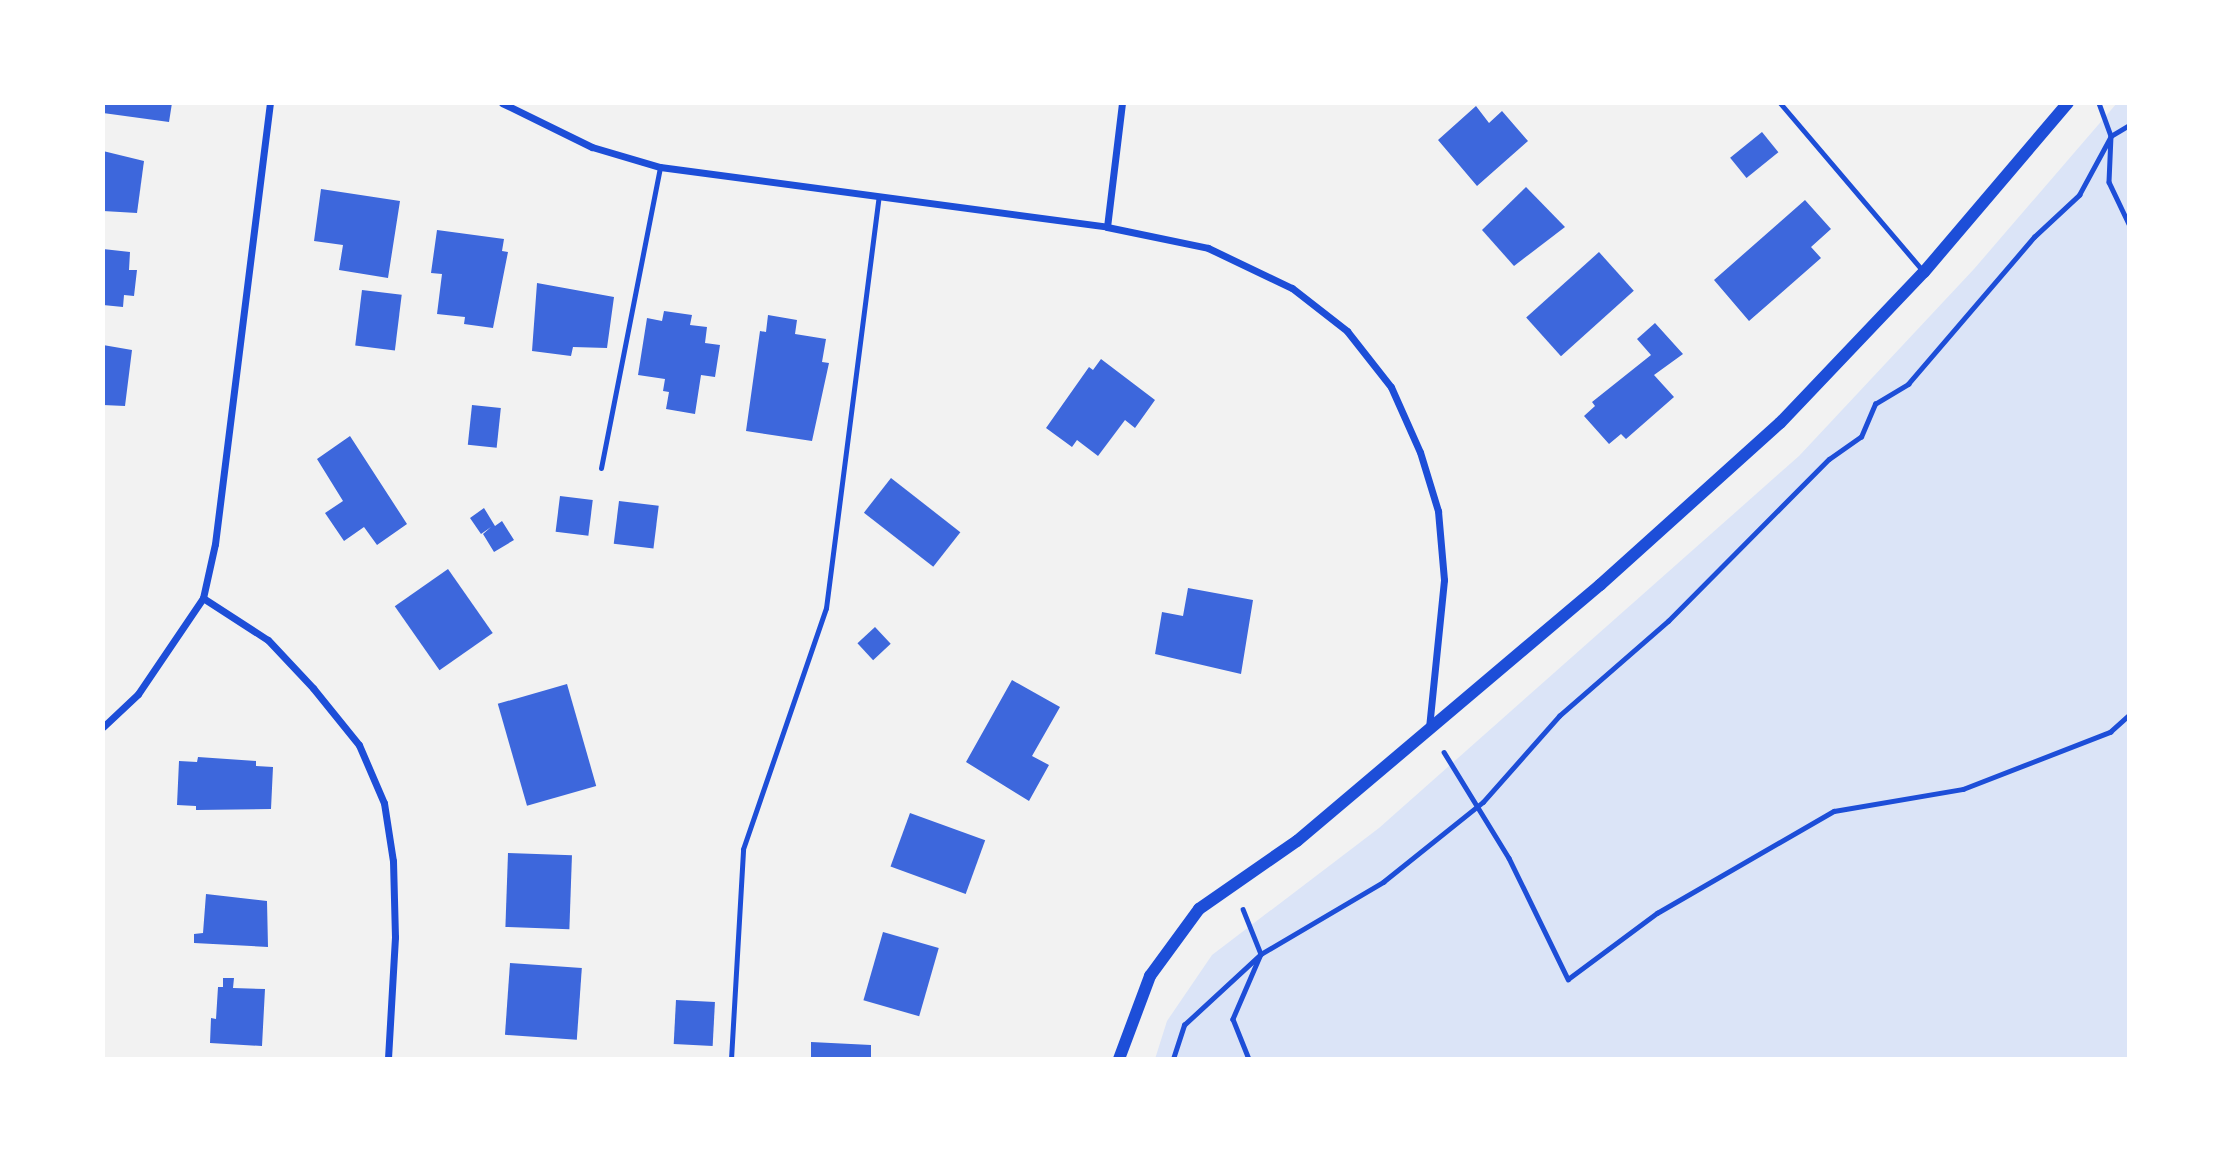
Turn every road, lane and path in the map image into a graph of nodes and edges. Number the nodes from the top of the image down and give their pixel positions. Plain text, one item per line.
1 (270, 103) edge
2 (502, 103) edge
3 (1122, 103) edge
4 (1780, 103) edge
5 (2068, 103) edge
6 (2099, 103) edge
7 (2129, 125) edge
8 (2111, 136) junction
9 (660, 167) junction
10 (878, 196) junction
11 (2129, 224) edge
12 (1107, 227) junction
13 (1924, 272) junction
14 (601, 468) dead end
15 (203, 598) junction
16 (2129, 715) edge
17 (103, 727) edge
18 (1429, 728) junction
19 (1477, 805) junction
20 (1233, 883) junction
21 (1261, 954) junction
22 (388, 1059) edge
23 (731, 1059) edge
24 (1119, 1059) edge
25 (1173, 1059) edge
26 (1249, 1059) edge

1 - 15 street
2 - 9 street
3 - 12 street
4 - 13 lane
5 - 13 street
6 - 8 path
7 - 8 path
8 - 11 path
8 - 19 path
9 - 10 street
9 - 14 lane
10 - 12 street
10 - 23 lane
12 - 18 street
13 - 18 street
15 - 17 street
15 - 22 street
16 - 19 path
18 - 19 path
18 - 20 street
19 - 21 path
20 - 21 path
20 - 24 street
21 - 25 path
21 - 26 path

